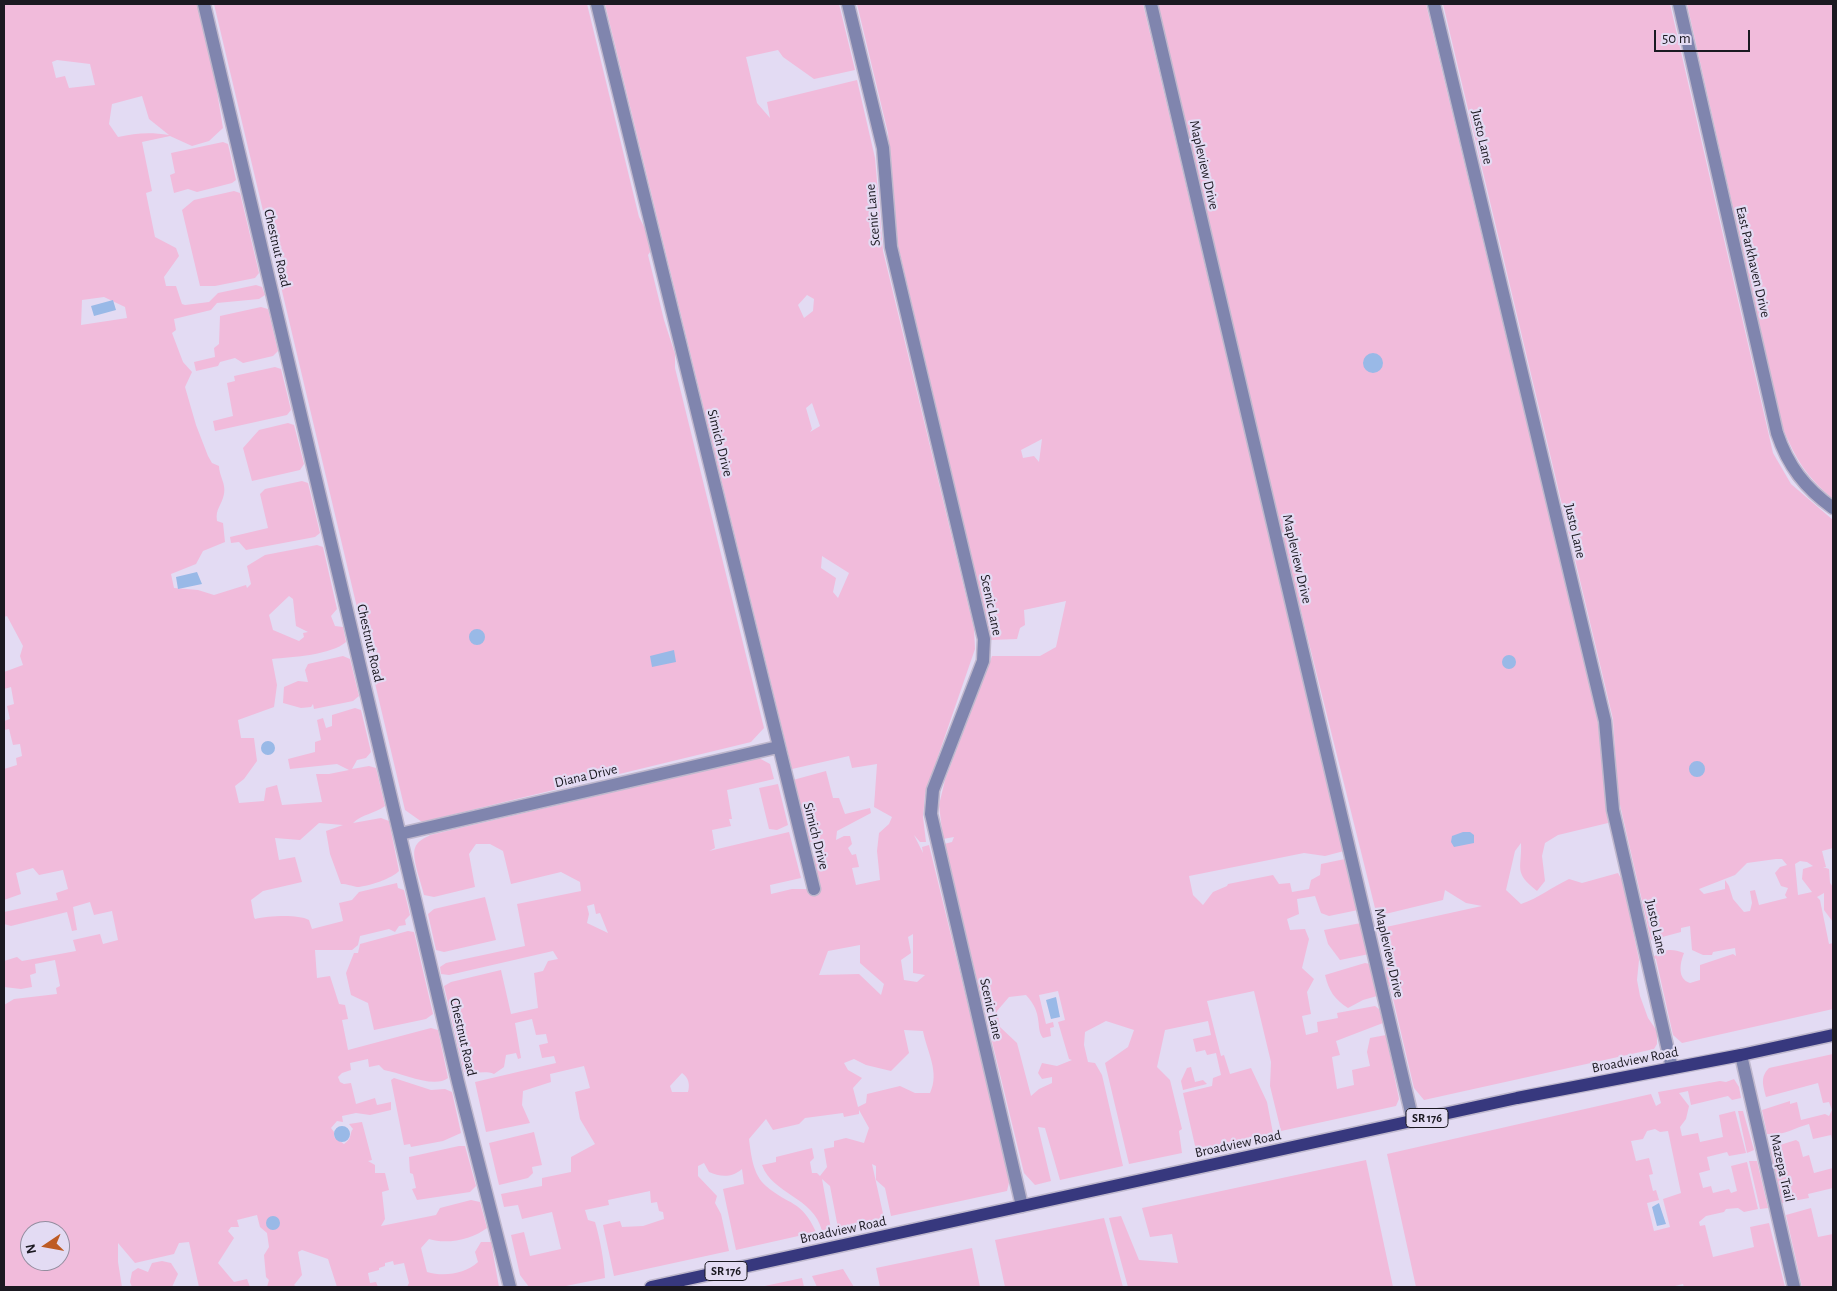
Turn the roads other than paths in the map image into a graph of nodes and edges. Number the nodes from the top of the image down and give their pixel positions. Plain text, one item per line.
1 (204, 4) edge
2 (597, 4) edge
3 (848, 4) edge
4 (1151, 4) edge
5 (1434, 4) edge
6 (1679, 4) edge
7 (1833, 508) edge
8 (778, 747) junction
9 (400, 834) junction
10 (814, 889) dead end
11 (1833, 1035) edge
12 (1741, 1055) junction
13 (1672, 1068) junction
14 (1413, 1121) junction
15 (1022, 1206) junction
16 (510, 1287) edge
17 (651, 1287) edge
18 (1794, 1287) edge

1 - 9 street, Chestnut Road
2 - 8 street, Simich Drive
3 - 15 street, Scenic Lane
4 - 14 street, Mapleview Drive
5 - 13 street, Justo Lane
6 - 7 street, East Parkhaven Drive
8 - 9 street, Diana Drive
8 - 10 street, Simich Drive
9 - 16 street, Chestnut Road
11 - 12 main road, Broadview Road / SR 176
12 - 13 main road, Broadview Road / SR 176
12 - 18 street, Mazepa Trail
13 - 14 main road, Broadview Road / SR 176
14 - 15 main road, Broadview Road / SR 176
15 - 17 main road, Broadview Road / SR 176

